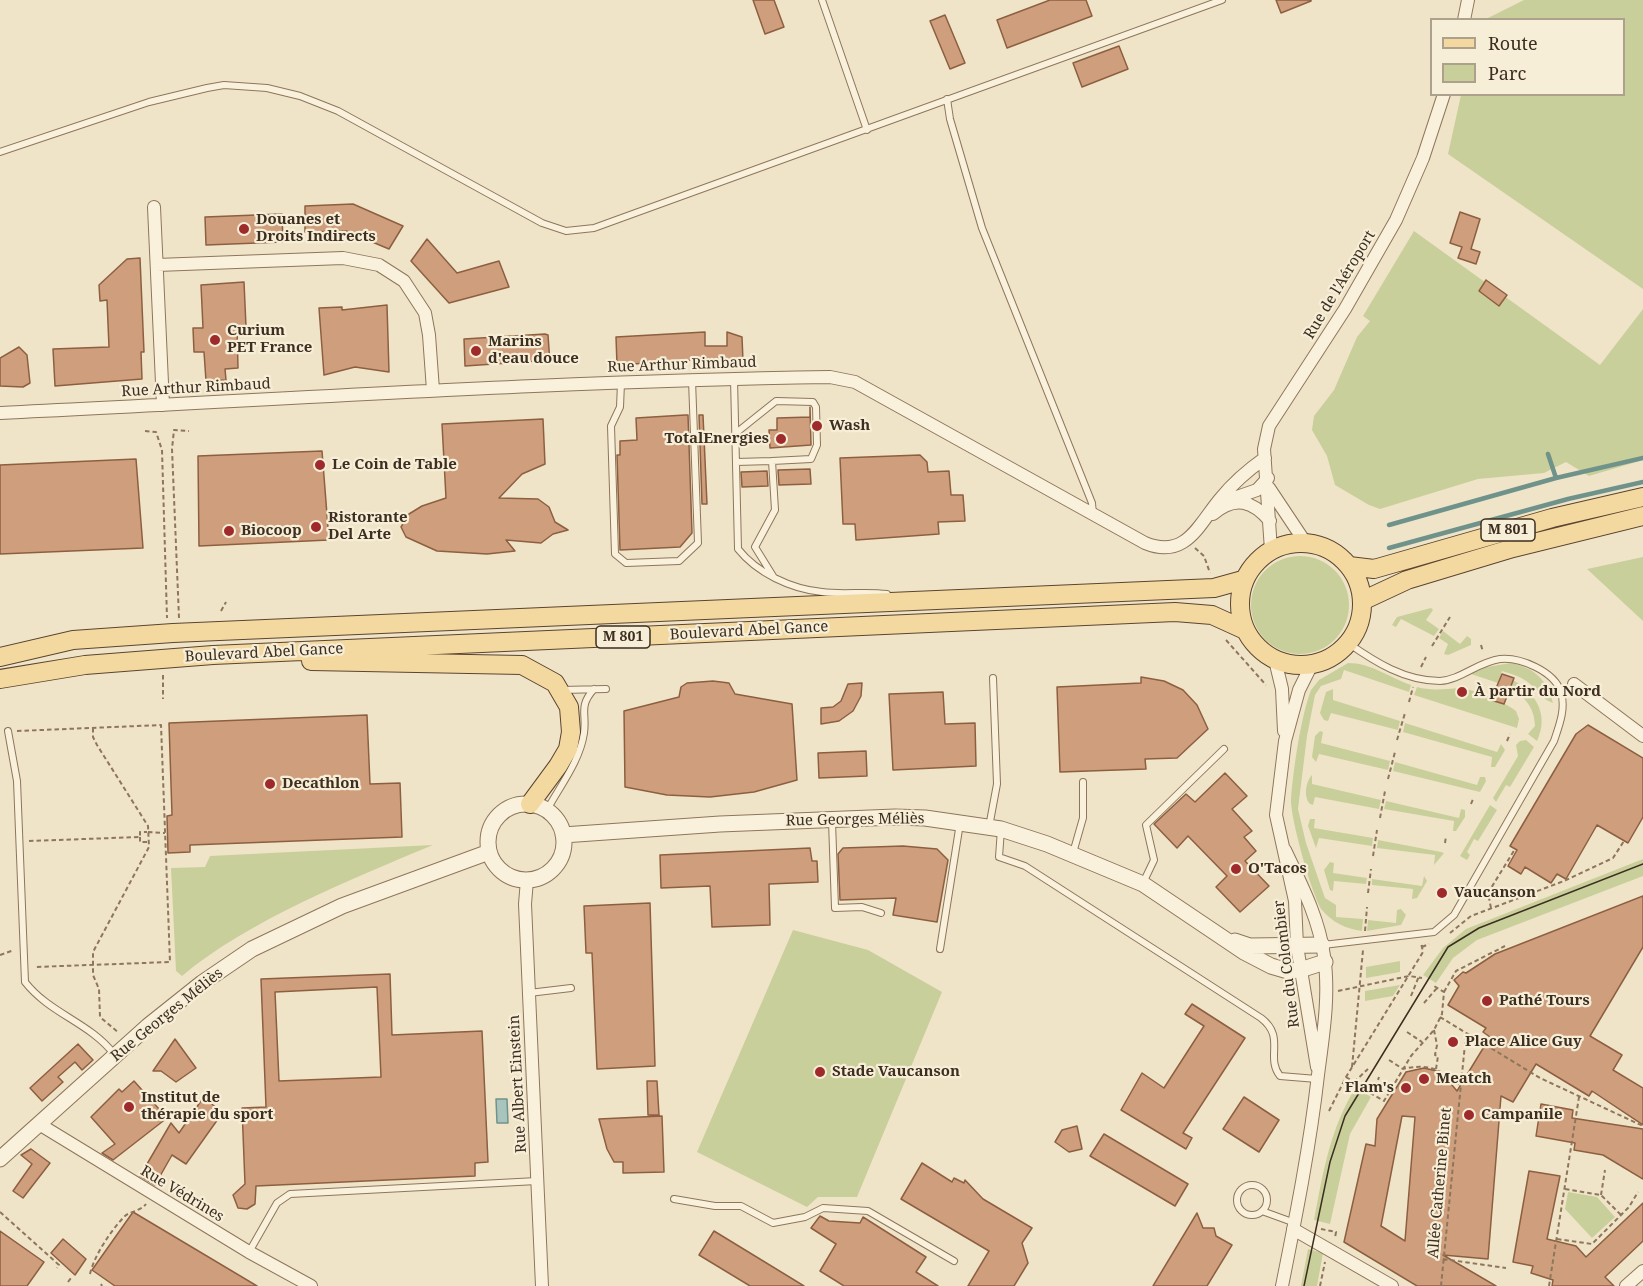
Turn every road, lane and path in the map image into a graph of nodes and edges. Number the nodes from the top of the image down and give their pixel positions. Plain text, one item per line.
1 (822, 0) edge
2 (1222, 0) edge
3 (1468, 0) edge
4 (1464, 18) edge
5 (1443, 96) edge
6 (947, 99) junction
7 (867, 130) junction
8 (0, 152) edge
9 (154, 207) dead end
10 (157, 265) junction
11 (692, 380) junction
12 (621, 382) junction
13 (735, 385) junction
14 (433, 390) junction
15 (164, 405) junction
16 (0, 412) edge
17 (145, 431) dead end
18 (189, 431) dead end
19 (736, 433) junction
20 (1264, 458) junction
21 (772, 461) junction
22 (736, 462) junction
23 (1268, 482) junction
24 (1643, 497) edge
25 (1223, 505) junction
26 (1093, 514) junction
27 (1643, 516) edge
28 (1270, 521) junction
29 (1205, 522) junction
30 (1305, 542) junction
31 (1196, 550) dead end
32 (1271, 550) junction
33 (1349, 566) junction
34 (774, 576) junction
35 (1213, 578) dead end
36 (1244, 580) junction
37 (923, 600) junction
38 (1362, 601) junction
39 (226, 602) dead end
40 (221, 611) dead end
41 (1450, 617) dead end
42 (179, 621) dead end
43 (167, 622) dead end
44 (1245, 630) junction
45 (1225, 639) dead end
46 (1348, 643) junction
47 (1481, 645) dead end
48 (1432, 646) dead end
49 (1482, 651) dead end
50 (213, 655) junction
51 (0, 657) edge
52 (1426, 657) dead end
53 (1275, 660) junction
54 (1312, 664) junction
55 (163, 666) dead end
56 (1419, 670) dead end
57 (993, 678) dead end
58 (0, 680) edge
59 (1574, 684) dead end
60 (1270, 687) dead end
61 (1413, 687) dead end
62 (594, 689) junction
63 (606, 689) dead end
64 (561, 690) junction
65 (164, 699) dead end
66 (1409, 702) dead end
67 (1405, 713) dead end
68 (93, 728) junction
69 (8, 731) joint
70 (1510, 734) dead end
71 (1643, 736) edge
72 (1397, 740) dead end
73 (1285, 741) junction
74 (1508, 741) dead end
75 (1224, 749) dead end
76 (1395, 752) dead end
77 (1388, 779) dead end
78 (1083, 782) dead end
79 (1385, 791) dead end
80 (1473, 798) dead end
81 (1471, 804) dead end
82 (539, 807) junction
83 (1380, 818) dead end
84 (832, 820) junction
85 (960, 822) junction
86 (995, 828) junction
87 (1377, 830) dead end
88 (148, 832) junction
89 (165, 833) junction
90 (563, 835) junction
91 (1446, 836) dead end
92 (140, 837) junction
93 (20, 841) junction
94 (1624, 841) dead end
95 (148, 842) junction
96 (1445, 843) dead end
97 (1515, 849) dead end
98 (1285, 850) junction
99 (489, 852) junction
100 (1073, 854) junction
101 (1373, 856) dead end
102 (1371, 869) dead end
103 (526, 880) junction
104 (1143, 884) junction
105 (1368, 893) dead end
106 (1367, 907) dead end
107 (1491, 908) junction
108 (881, 913) dead end
109 (1365, 934) dead end
110 (1445, 936) dead end
111 (1420, 938) dead end
112 (1227, 939) junction
113 (1322, 945) junction
114 (1297, 946) junction
115 (1505, 946) dead end
116 (23, 947) junction
117 (1364, 948) dead end
118 (940, 949) dead end
119 (0, 955) edge
120 (1325, 962) junction
121 (93, 965) junction
122 (23, 968) junction
123 (1300, 970) junction
124 (1409, 976) junction
125 (1360, 986) junction
126 (571, 988) dead end
127 (1330, 988) dead end
128 (1439, 989) junction
129 (529, 993) junction
130 (1411, 996) dead end
131 (1424, 1003) dead end
132 (1440, 1017) junction
133 (1434, 1030) junction
134 (1407, 1032) dead end
135 (119, 1034) dead end
136 (1466, 1034) junction
137 (1422, 1042) junction
138 (116, 1056) junction
139 (1389, 1060) dead end
140 (1352, 1069) junction
141 (1403, 1069) junction
142 (1368, 1070) dead end
143 (1436, 1070) junction
144 (1318, 1076) junction
145 (1346, 1077) junction
146 (1379, 1077) dead end
147 (1354, 1082) junction
148 (1460, 1082) junction
149 (1359, 1085) dead end
150 (1579, 1097) junction
151 (1329, 1111) dead end
152 (39, 1124) junction
153 (1643, 1126) edge
154 (0, 1159) edge
155 (1605, 1170) dead end
156 (538, 1181) junction
157 (1565, 1189) junction
158 (1638, 1191) dead end
159 (1601, 1195) junction
160 (674, 1199) dead end
161 (134, 1211) dead end
162 (1262, 1211) junction
163 (0, 1212) edge
164 (1621, 1215) junction
165 (1294, 1226) junction
166 (1328, 1231) dead end
167 (1557, 1239) junction
168 (1334, 1242) dead end
169 (249, 1252) junction
170 (1326, 1256) dead end
171 (1443, 1259) junction
172 (954, 1261) dead end
173 (57, 1268) dead end
174 (1506, 1268) dead end
175 (1643, 1271) edge
176 (90, 1274) dead end
177 (71, 1278) dead end
178 (68, 1282) dead end
179 (311, 1286) edge
180 (542, 1286) edge
181 (1282, 1286) edge
182 (1320, 1286) edge
183 (1392, 1286) edge
184 (1441, 1286) edge
185 (1549, 1286) edge
186 (1626, 1286) edge

1 - 7 lane
2 - 6 lane
3 - 4 street
5 - 20 street, Rue de l'Aéroport
6 - 7 lane
6 - 26 lane
7 - 8 lane
9 - 10 street
10 - 14 street
10 - 15 street
11 - 12 street, Rue Arthur Rimbaud
11 - 12 lane
11 - 13 street, Rue Arthur Rimbaud
12 - 14 street, Rue Arthur Rimbaud
13 - 19 lane
13 - 26 street, Rue Arthur Rimbaud
14 - 15 street, Rue Arthur Rimbaud
15 - 16 street, Rue Arthur Rimbaud
17 - 43 path
18 - 42 path
19 - 21 lane
19 - 22 lane
20 - 23 street, Rue de l'Aéroport
20 - 29 street, Rue Arthur Rimbaud
21 - 22 lane
21 - 34 lane
22 - 34 lane
23 - 25 street, Rue Arthur Rimbaud
23 - 28 street, Rue de l'Aéroport
23 - 30 street, Rue de l'Aéroport
24 - 33 main road, M 801
25 - 28 street
25 - 29 street, Rue Arthur Rimbaud
26 - 29 street, Rue Arthur Rimbaud
27 - 38 main road, M 801
28 - 32 street, Rue de l'Aéroport
30 - 32 main road
30 - 33 main road
31 - 35 path
32 - 36 main road
33 - 38 main road
34 - 37 lane
36 - 37 main road, Boulevard Abel Gance / M 801
36 - 44 main road, M 801
37 - 51 main road, Boulevard Abel Gance / M 801
38 - 46 main road
39 - 40 path
41 - 48 path
44 - 50 main road, Boulevard Abel Gance / M 801
44 - 53 main road, M 801
45 - 60 path
46 - 54 main road
46 - 113 lane
47 - 49 path
50 - 58 main road, Boulevard Abel Gance / M 801
50 - 64 main road
52 - 56 path
53 - 54 main road
53 - 73 street, Rue du Colombier
54 - 73 street, Rue du Colombier
55 - 65 path
57 - 86 lane
59 - 71 street
61 - 66 path
62 - 63 lane
62 - 64 lane
62 - 82 lane
64 - 82 main road
67 - 72 path
68 - 69 path
68 - 88 path
68 - 89 path
69 - 93 lane
70 - 74 path
73 - 98 street, Rue du Colombier
75 - 104 lane
76 - 77 path
78 - 100 lane
79 - 83 path
80 - 81 path
82 - 90 street
82 - 99 street
84 - 85 street, Rue Georges Méliès
84 - 90 street, Rue Georges Méliès
84 - 108 lane
85 - 86 street, Rue Georges Méliès
85 - 118 lane
86 - 100 street, Rue Georges Méliès
86 - 144 lane
87 - 101 path
88 - 89 path
88 - 92 path
88 - 95 path
89 - 121 path
90 - 103 street
91 - 96 path
92 - 93 path
92 - 95 path
93 - 116 lane
94 - 107 path
95 - 121 path
97 - 107 path
98 - 113 street, Rue du Colombier
98 - 114 street, Rue du Colombier
99 - 103 street
99 - 138 street, Rue Georges Méliès
100 - 104 street, Rue Georges Méliès
102 - 105 path
103 - 129 street, Rue Albert Einstein
104 - 112 street, Rue Georges Méliès
106 - 109 path
107 - 110 path
111 - 124 path
112 - 114 street, Rue Georges Méliès
112 - 123 street, Rue Georges Méliès
113 - 114 street, Rue Georges Méliès
113 - 120 street, Rue du Colombier
114 - 123 street, Rue du Colombier
115 - 128 path
116 - 119 path
116 - 122 lane
117 - 125 path
120 - 123 street, Rue Georges Méliès
120 - 144 street, Rue du Colombier
121 - 122 path
121 - 135 path
122 - 138 lane
123 - 144 street, Rue du Colombier
124 - 125 path
124 - 130 path
124 - 140 path
125 - 127 path
125 - 140 path
126 - 129 lane
128 - 131 path
128 - 132 path
129 - 156 street, Rue Albert Einstein
132 - 133 path
132 - 136 path
133 - 137 path
133 - 143 path
134 - 137 path
136 - 148 path
136 - 150 path
137 - 141 path
138 - 152 street, Rue Georges Méliès
139 - 141 path
140 - 145 path
141 - 143 path
141 - 146 path
142 - 147 path
143 - 148 path
144 - 165 street, Rue du Colombier
145 - 147 path
145 - 151 path
147 - 149 path
148 - 171 path, Allée Catherine Binet
150 - 153 path
150 - 157 path
152 - 154 street, Rue Georges Méliès
152 - 169 street, Rue Védrines
155 - 159 path
156 - 169 lane
156 - 180 street, Rue Albert Einstein
157 - 159 path
157 - 167 path
158 - 164 path
159 - 164 path
160 - 172 lane
161 - 176 path
162 - 162 lane
162 - 165 lane
163 - 173 path
164 - 167 path
165 - 181 street, Rue du Colombier
165 - 183 street
166 - 168 path
167 - 185 path
169 - 179 street, Rue Védrines
170 - 182 path
171 - 174 path
171 - 184 path, Allée Catherine Binet
175 - 186 street
177 - 178 path

